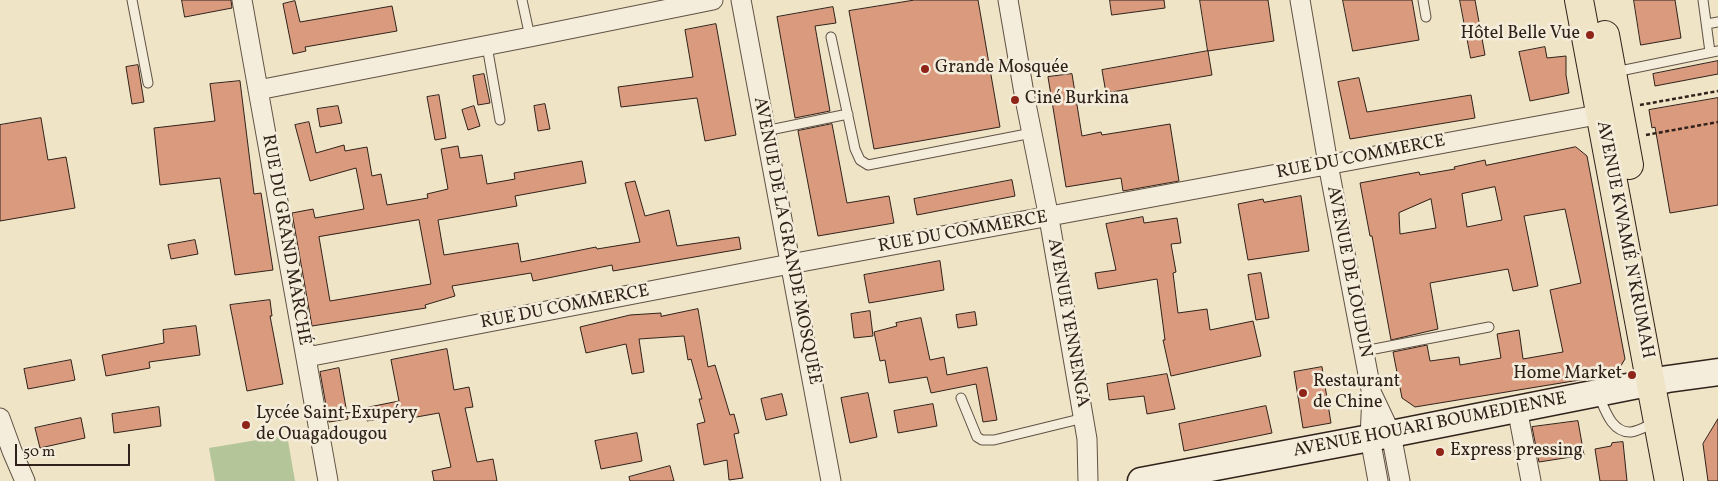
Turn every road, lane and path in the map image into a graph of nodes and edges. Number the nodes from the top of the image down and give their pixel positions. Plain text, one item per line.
1 (132, 0) edge
2 (242, 0) edge
3 (522, 0) edge
4 (713, 0) edge
5 (741, 0) edge
6 (1008, 0) edge
7 (1300, 0) edge
8 (1423, 0) edge
9 (1579, 0) edge
10 (1598, 0) edge
11 (1703, 0) edge
12 (1426, 17) dead end
13 (1718, 22) edge
14 (1706, 24) junction
15 (832, 37) dead end
16 (530, 38) junction
17 (487, 46) junction
18 (1714, 51) edge
19 (1612, 73) junction
20 (148, 82) dead end
21 (258, 90) junction
22 (1718, 91) edge
23 (1610, 112) junction
24 (848, 114) junction
25 (500, 120) dead end
26 (1718, 122) edge
27 (765, 131) junction
28 (1032, 134) junction
29 (1624, 139) junction
30 (1328, 164) junction
31 (1049, 218) junction
32 (790, 264) junction
33 (1489, 327) dead end
34 (1364, 351) junction
35 (307, 357) junction
36 (1718, 372) edge
37 (1660, 381) junction
38 (1598, 393) junction
39 (961, 398) dead end
40 (1517, 408) junction
41 (0, 418) edge
42 (1084, 418) junction
43 (1658, 422) junction
44 (1381, 436) junction
45 (1087, 439) junction
46 (25, 481) edge
47 (328, 481) edge
48 (831, 481) edge
49 (1088, 481) edge
50 (1102, 481) edge
51 (1141, 481) edge
52 (1378, 481) edge
53 (1400, 481) edge
54 (1531, 481) edge
55 (1669, 481) edge
56 (1686, 481) edge

1 - 20 lane
2 - 21 street, RUE DU GRAND MARCHÉ
3 - 16 lane
4 - 16 street
5 - 27 street, AVENUE DE LA GRANDE MOSQUÉE
6 - 28 street, AVENUE YENNENGA
7 - 30 street, AVENUE DE LOUDUN
8 - 12 lane
9 - 23 main road, AVENUE KWAMÉ N'KRUMAH
10 - 19 main road, AVENUE KWAMÉ N'KRUMAH
11 - 14 lane
13 - 14 lane
14 - 18 lane
15 - 24 lane
16 - 17 street
17 - 21 street
17 - 25 lane
18 - 19 lane
19 - 23 main road, AVENUE KWAMÉ N'KRUMAH
21 - 35 street, RUE DU GRAND MARCHÉ
22 - 23 path
23 - 29 main road, AVENUE KWAMÉ N'KRUMAH
23 - 30 street, RUE DU COMMERCE
23 - 37 main road, AVENUE KWAMÉ N'KRUMAH
24 - 27 lane
24 - 28 lane
26 - 29 path
27 - 32 street, AVENUE DE LA GRANDE MOSQUÉE
28 - 31 street, AVENUE YENNENGA
29 - 37 main road, AVENUE KWAMÉ N'KRUMAH
30 - 31 street, RUE DU COMMERCE
30 - 34 street, AVENUE DE LOUDUN
31 - 32 street, RUE DU COMMERCE
31 - 42 street, AVENUE YENNENGA
32 - 35 street, RUE DU COMMERCE
32 - 48 street, AVENUE DE LA GRANDE MOSQUÉE
33 - 34 lane
34 - 44 street, AVENUE DE LOUDUN
35 - 47 street, RUE DU GRAND MARCHÉ
36 - 37 main road, AVENUE HOUARI BOUMEDIENNE
37 - 38 main road, AVENUE HOUARI BOUMEDIENNE
37 - 43 main road, AVENUE KWAMÉ N'KRUMAH
37 - 56 main road, AVENUE KWAMÉ N'KRUMAH
38 - 40 main road, AVENUE HOUARI BOUMEDIENNE
38 - 43 lane
39 - 42 lane
40 - 44 main road, AVENUE HOUARI BOUMEDIENNE
40 - 54 street
41 - 46 street
42 - 45 street, AVENUE YENNENGA
43 - 55 main road, AVENUE KWAMÉ N'KRUMAH
44 - 51 main road, AVENUE HOUARI BOUMEDIENNE
44 - 52 street, AVENUE DE LOUDUN
44 - 53 street, AVENUE DE LOUDUN
45 - 49 street, AVENUE YENNENGA
45 - 50 street, AVENUE YENNENGA

